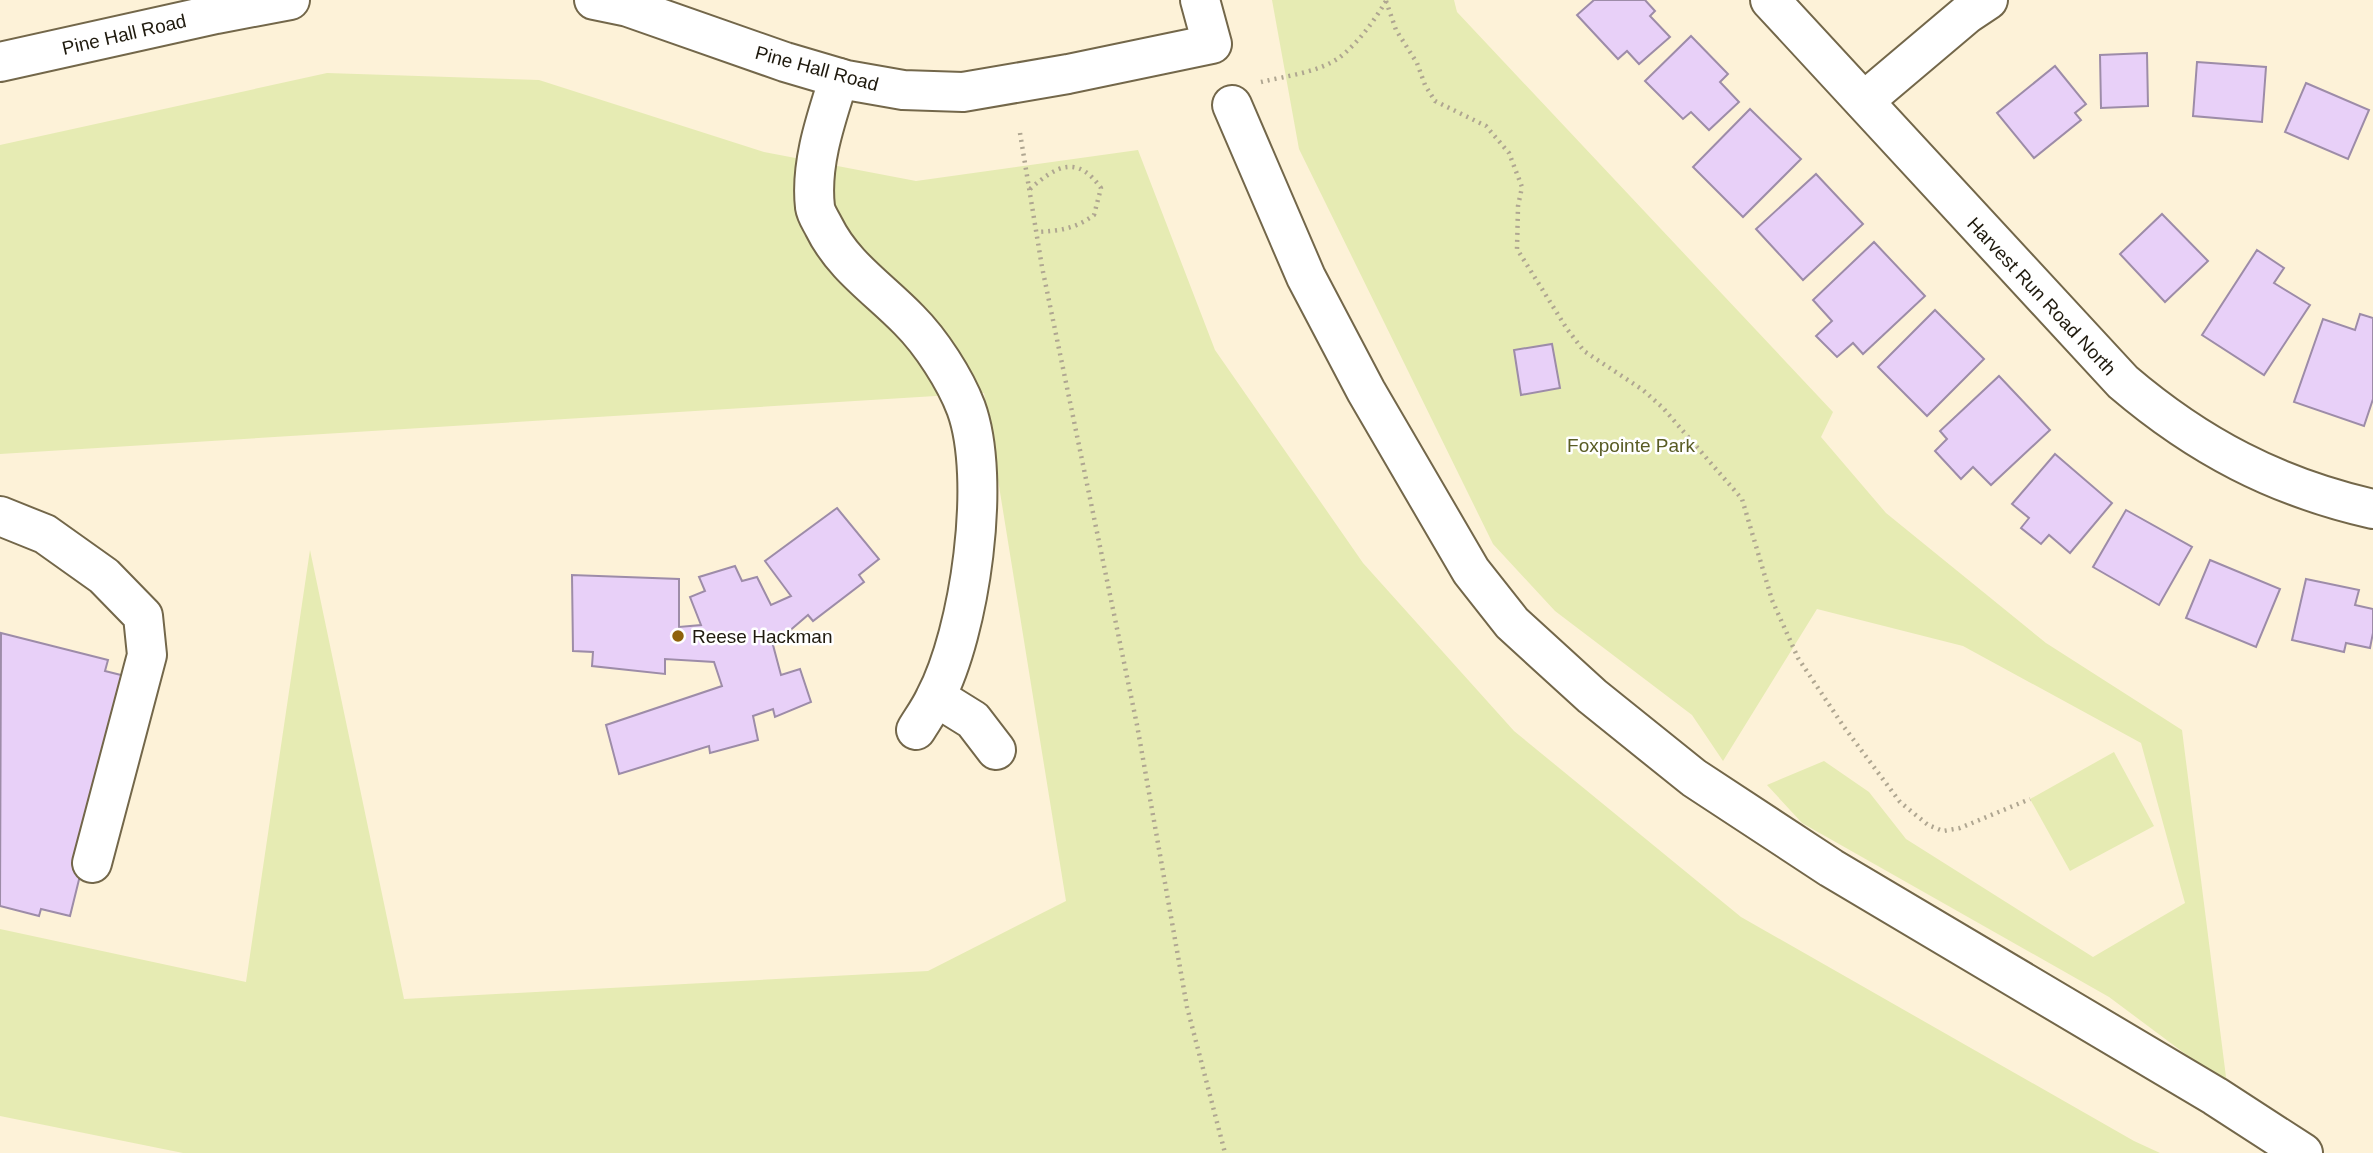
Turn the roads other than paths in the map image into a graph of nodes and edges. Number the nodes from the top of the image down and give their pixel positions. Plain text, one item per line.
1 (290, 0) edge
2 (594, 0) edge
3 (1200, 0) edge
4 (1770, 0) edge
5 (1988, 0) edge
6 (0, 62) edge
7 (839, 78) junction
8 (1864, 101) junction
9 (1232, 105) dead end
10 (2373, 509) edge
11 (0, 516) edge
12 (936, 697) junction
13 (916, 730) dead end
14 (996, 750) dead end
15 (92, 863) dead end
16 (2303, 1153) edge

1 - 6 street, Pine Hall Road
2 - 7 street, Pine Hall Road
3 - 7 street, Pine Hall Road
4 - 8 street, Harvest Run Road North
5 - 8 street
7 - 12 street
8 - 10 street, Harvest Run Road North
9 - 16 street
11 - 15 street
12 - 13 street
12 - 14 street

